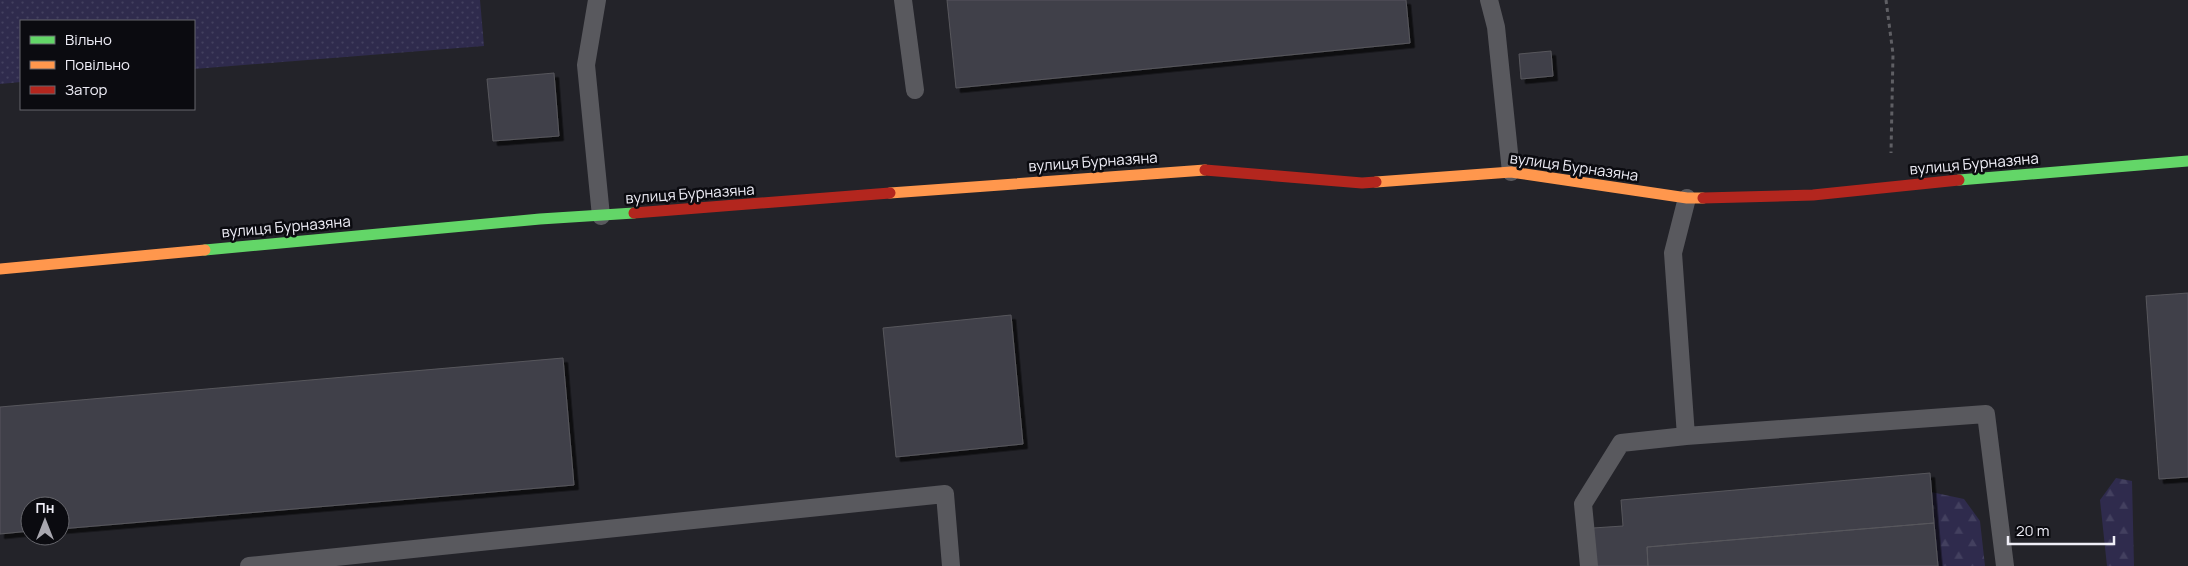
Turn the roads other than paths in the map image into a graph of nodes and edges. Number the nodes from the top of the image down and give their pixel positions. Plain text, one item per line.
1 (597, 0) edge
2 (903, 0) edge
3 (1489, 0) edge
4 (915, 90) dead end
5 (2188, 162) edge
6 (1512, 172) junction
7 (1687, 198) junction
8 (602, 216) junction
9 (0, 269) edge
10 (1686, 436) junction
11 (249, 566) edge
12 (951, 566) edge
13 (1589, 566) edge
14 (2005, 566) edge

1 - 8 lane
2 - 4 lane
3 - 6 lane
5 - 7 street, вулиця Бурназяна
6 - 7 street, вулиця Бурназяна
6 - 8 street, вулиця Бурназяна
7 - 10 lane
8 - 9 street, вулиця Бурназяна
10 - 13 lane
10 - 14 lane
11 - 12 lane

